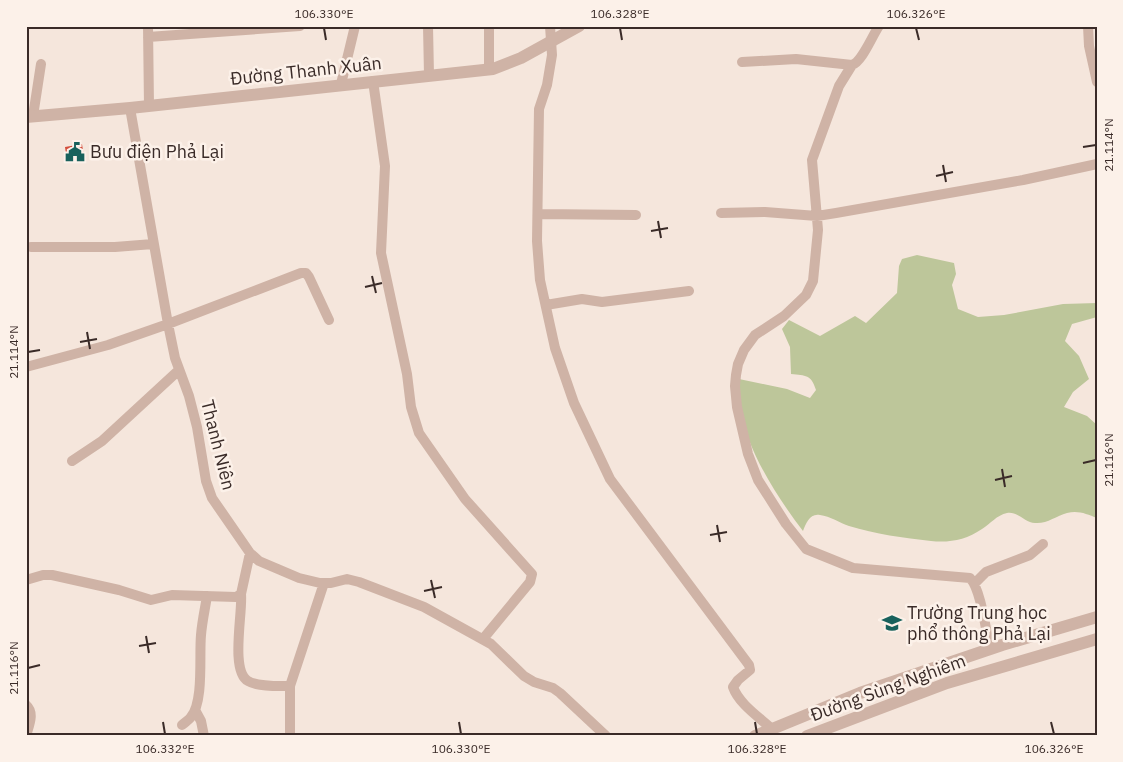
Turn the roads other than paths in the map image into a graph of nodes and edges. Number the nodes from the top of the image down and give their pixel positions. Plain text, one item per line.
1 (300, 26) edge
2 (355, 26) edge
3 (428, 26) edge
4 (489, 26) edge
5 (550, 26) edge
6 (579, 26) edge
7 (879, 26) edge
8 (1088, 26) edge
9 (148, 32) edge
10 (550, 43) junction
11 (742, 62) dead end
12 (40, 64) dead end
13 (852, 65) junction
14 (489, 69) junction
15 (430, 76) junction
16 (372, 81) junction
17 (1097, 82) edge
18 (341, 84) junction
19 (149, 106) junction
20 (130, 108) junction
21 (30, 117) edge
22 (1097, 164) edge
23 (721, 213) dead end
24 (538, 214) junction
25 (636, 215) dead end
26 (817, 216) junction
27 (153, 244) junction
28 (31, 247) dead end
29 (689, 291) dead end
30 (546, 306) junction
31 (329, 320) dead end
32 (168, 324) junction
33 (26, 367) edge
34 (179, 370) junction
35 (72, 461) dead end
36 (1043, 544) dead end
37 (250, 553) junction
38 (26, 580) edge
39 (324, 583) junction
40 (974, 583) junction
41 (241, 594) junction
42 (207, 596) junction
43 (1097, 617) edge
44 (1097, 638) edge
45 (482, 639) junction
46 (990, 649) junction
47 (290, 686) junction
48 (26, 705) edge
49 (195, 710) junction
50 (182, 724) dead end
51 (772, 729) junction
52 (26, 736) edge
53 (204, 736) edge
54 (290, 736) edge
55 (606, 736) edge
56 (755, 736) edge
57 (807, 736) edge

1 - 9 street
2 - 18 street
3 - 15 street
4 - 14 street
5 - 10 street
6 - 10 street, Đường Thanh Xuân
7 - 13 street
8 - 17 street
9 - 19 street
10 - 14 street, Đường Thanh Xuân
10 - 24 street
11 - 13 street
12 - 21 street
13 - 26 street
14 - 15 street, Đường Thanh Xuân
15 - 16 street, Đường Thanh Xuân
16 - 18 street, Đường Thanh Xuân
16 - 45 street
18 - 19 street, Đường Thanh Xuân
19 - 20 street, Đường Thanh Xuân
20 - 21 street, Đường Thanh Xuân
20 - 27 street, Thanh Niên
22 - 26 street
23 - 26 street
24 - 25 street
24 - 30 street
26 - 40 street
27 - 28 street
27 - 32 street, Thanh Niên
29 - 30 street
30 - 51 street
31 - 32 street
32 - 33 street
32 - 34 street, Thanh Niên
34 - 35 street
34 - 37 street, Thanh Niên
36 - 40 street
37 - 39 street, Thanh Niên
37 - 41 street
38 - 42 street
39 - 45 street, Thanh Niên
39 - 47 street
40 - 46 street
41 - 42 street
41 - 47 street
42 - 49 street
43 - 46 street, Đường Sùng Nghiêm
44 - 57 street, Đường Sùng Nghiêm
45 - 55 street, Thanh Niên
46 - 51 street, Đường Sùng Nghiêm
47 - 54 street
48 - 52 street
49 - 50 street
49 - 53 street
51 - 56 street, Đường Sùng Nghiêm

